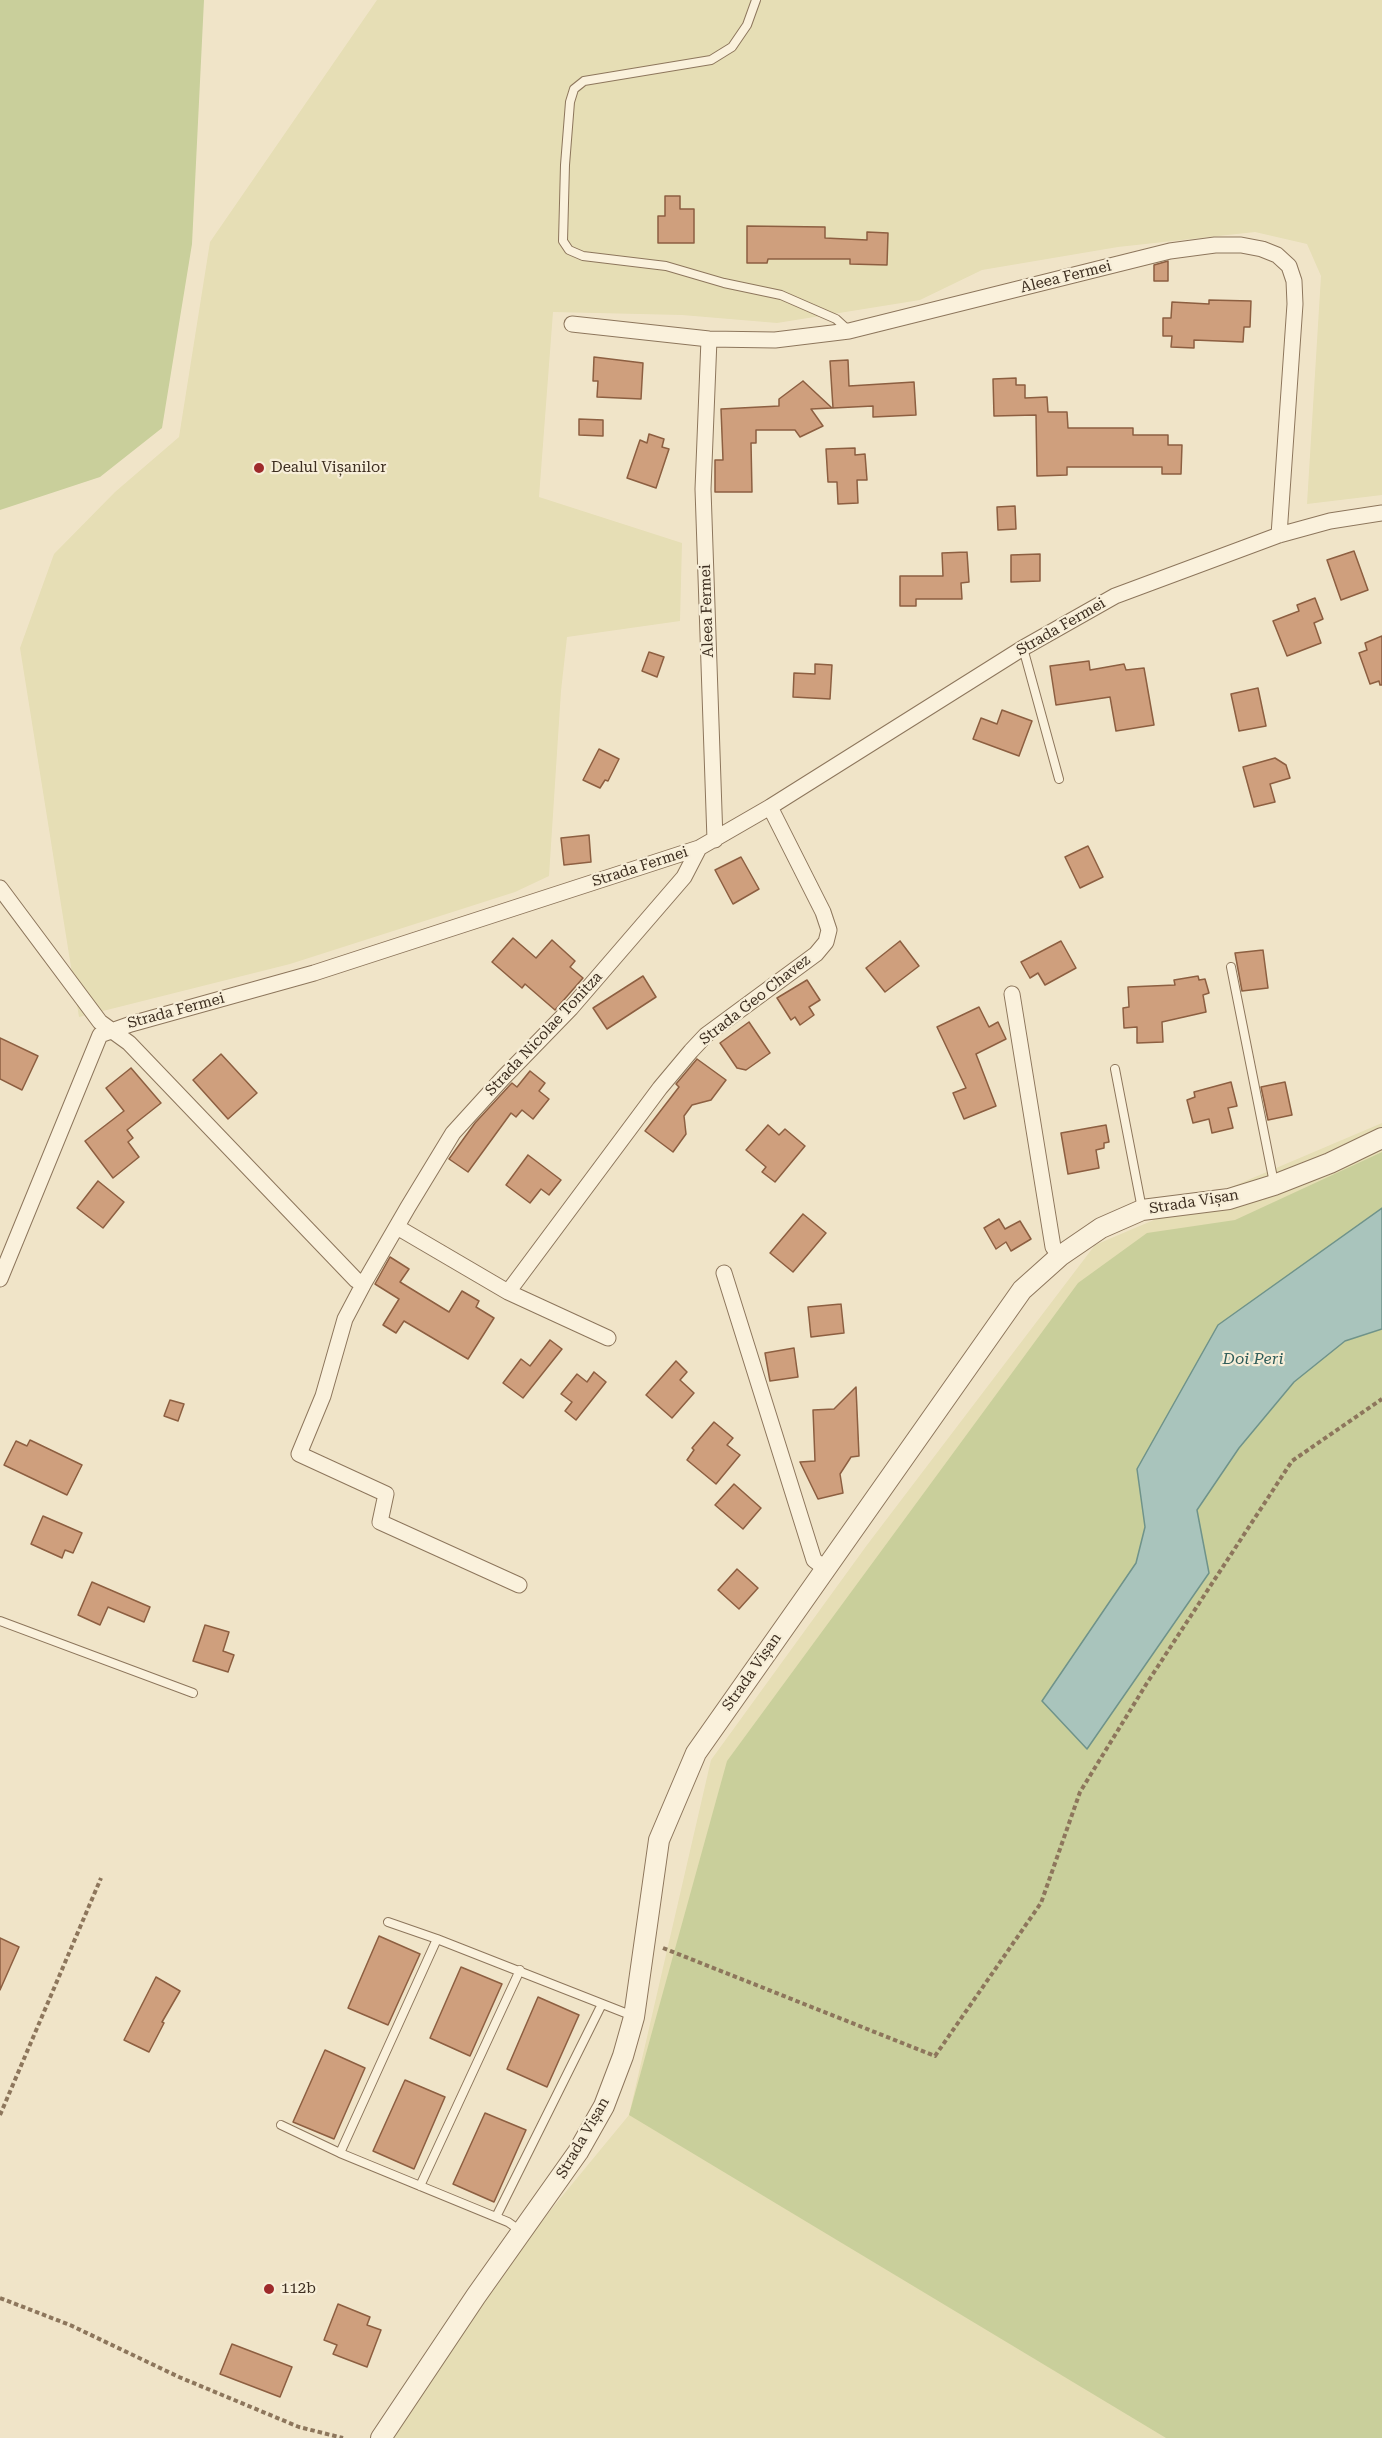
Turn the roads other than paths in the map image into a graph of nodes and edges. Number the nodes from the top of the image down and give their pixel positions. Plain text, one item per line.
1 (756, 0) edge
2 (572, 324) dead end
3 (849, 331) junction
4 (709, 343) junction
5 (1382, 513) edge
6 (1279, 535) junction
7 (1023, 648) junction
8 (1059, 779) dead end
9 (770, 807) junction
10 (715, 840) junction
11 (699, 848) junction
12 (0, 888) edge
13 (1231, 967) dead end
14 (1012, 994) dead end
15 (112, 1029) junction
16 (1115, 1069) dead end
17 (1382, 1138) edge
18 (1274, 1185) junction
19 (1142, 1210) junction
20 (396, 1227) junction
21 (1060, 1256) junction
22 (724, 1273) dead end
23 (0, 1279) edge
24 (364, 1283) junction
25 (508, 1292) junction
26 (608, 1338) dead end
27 (826, 1569) junction
28 (519, 1585) dead end
29 (0, 1621) edge
30 (193, 1693) dead end
31 (388, 1922) dead end
32 (437, 1939) junction
33 (520, 1970) junction
34 (602, 2004) junction
35 (634, 2016) junction
36 (280, 2126) dead end
37 (340, 2154) junction
38 (420, 2186) junction
39 (496, 2217) junction
40 (522, 2232) junction
41 (381, 2438) edge

1 - 3 lane
2 - 4 street, Aleea Fermei
3 - 4 street, Aleea Fermei
3 - 6 street, Aleea Fermei
4 - 10 street, Aleea Fermei
5 - 6 street, Strada Fermei
6 - 7 street, Strada Fermei
7 - 8 lane
7 - 9 street, Strada Fermei
9 - 10 street, Strada Fermei
9 - 25 street, Strada Geo Chavez
10 - 11 street, Strada Fermei
11 - 15 street, Strada Fermei
11 - 20 street, Strada Nicolae Tonitza
12 - 15 street
13 - 18 lane
14 - 21 street
15 - 23 street, Strada Fermei
15 - 24 street
16 - 19 lane
17 - 18 street, Strada Vișan
18 - 19 street, Strada Vișan
19 - 21 street, Strada Vișan
20 - 24 street, Strada Nicolae Tonitza
20 - 25 street
21 - 27 street, Strada Vișan
22 - 27 street
24 - 28 street, Strada Nicolae Tonitza
25 - 26 street
27 - 35 street, Strada Vișan
29 - 30 lane
31 - 32 lane
32 - 33 lane
32 - 37 lane
33 - 34 lane
33 - 38 lane
34 - 35 lane
34 - 39 lane
35 - 40 street, Strada Vișan
36 - 37 lane
37 - 38 lane
38 - 39 lane
39 - 40 lane
40 - 41 street, Strada Vișan

